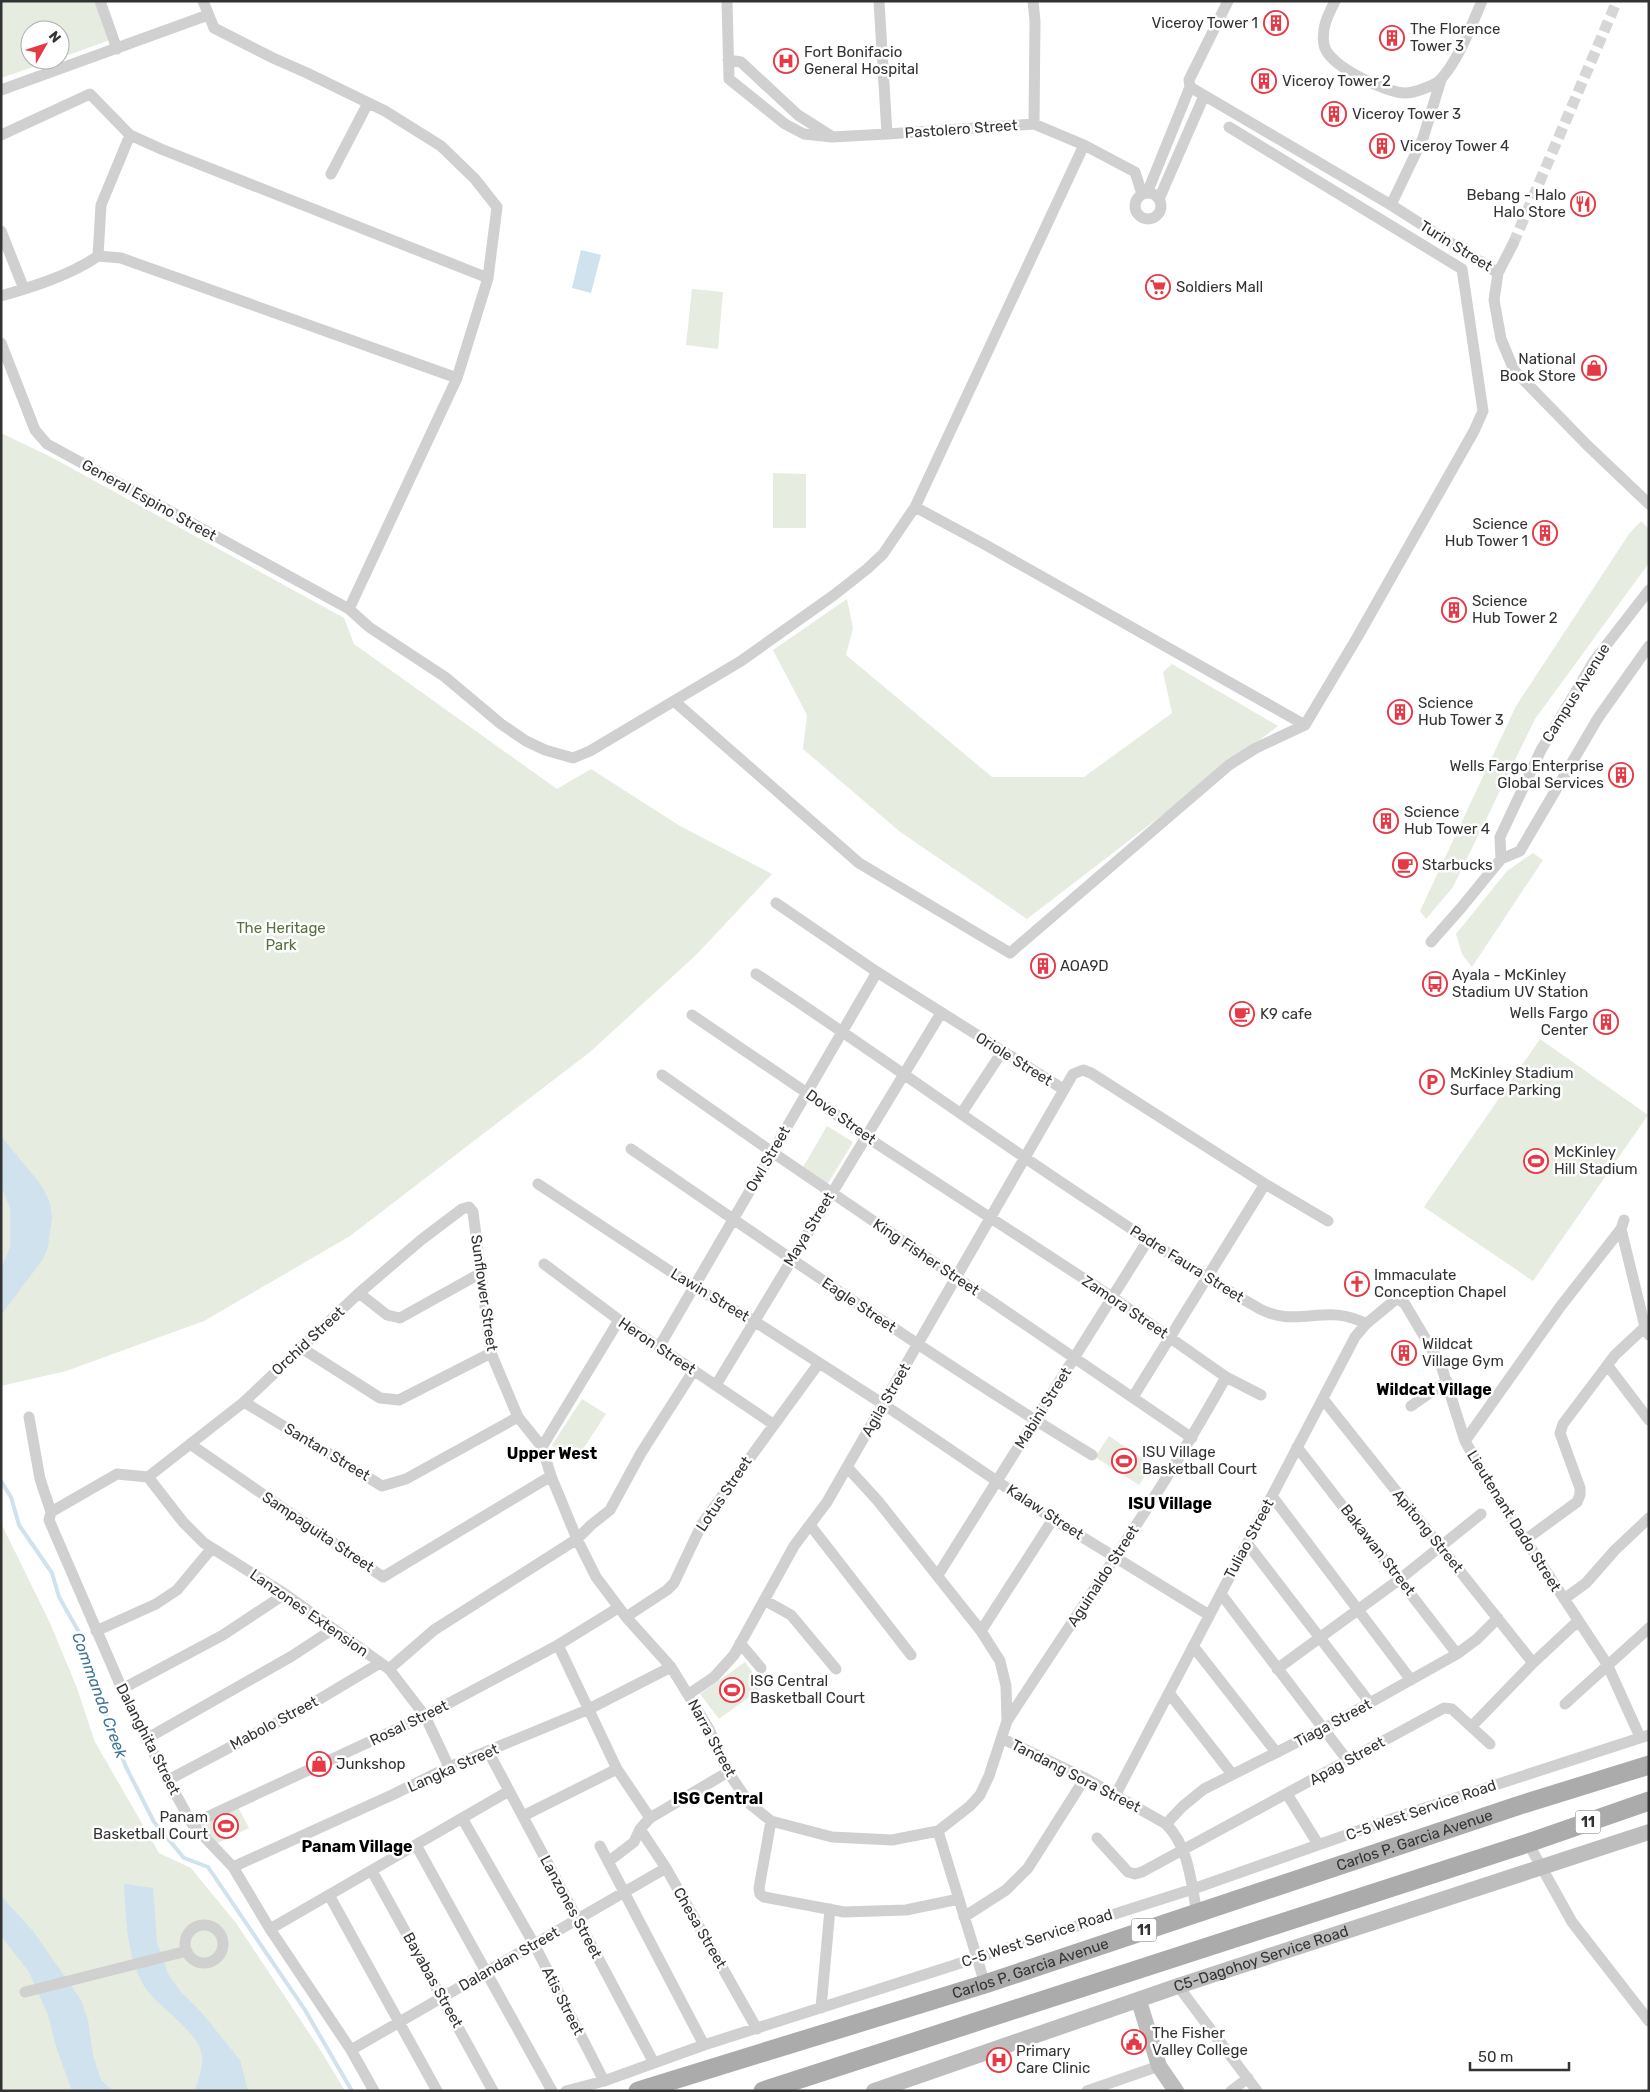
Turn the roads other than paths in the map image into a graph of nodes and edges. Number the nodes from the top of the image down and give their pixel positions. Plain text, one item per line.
1 (100, 1) edge
2 (203, 1) edge
3 (727, 1) edge
4 (879, 1) edge
5 (1033, 1) edge
6 (1228, 1) edge
7 (1335, 1) edge
8 (1482, 1) edge
9 (208, 15) junction
10 (117, 49) junction
11 (728, 60) junction
12 (1441, 80) junction
13 (1190, 87) junction
14 (1, 90) edge
15 (1204, 96) junction
16 (368, 102) junction
17 (1034, 124) junction
18 (1229, 127) dead end
19 (887, 134) junction
20 (1, 135) edge
21 (130, 135) junction
22 (832, 137) junction
23 (1084, 145) junction
24 (331, 174) dead end
25 (1144, 193) junction
26 (1159, 199) junction
27 (1390, 205) junction
28 (1, 231) edge
29 (1513, 244) tunnel mouth
30 (98, 256) junction
31 (1498, 272) junction
32 (488, 278) junction
33 (24, 289) junction
34 (1, 296) edge
35 (1, 343) edge
36 (457, 378) junction
37 (1649, 504) edge
38 (915, 507) junction
39 (1649, 590) edge
40 (349, 608) junction
41 (1649, 646) edge
42 (674, 701) junction
43 (1305, 725) junction
44 (1501, 859) junction
45 (776, 903) dead end
46 (1431, 942) dead end
47 (877, 972) junction
48 (756, 974) dead end
49 (941, 1013) junction
50 (692, 1015) dead end
51 (842, 1031) junction
52 (1002, 1052) junction
53 (662, 1074) dead end
54 (903, 1074) junction
55 (1063, 1089) junction
56 (807, 1093) junction
57 (961, 1114) junction
58 (865, 1136) junction
59 (631, 1149) dead end
60 (772, 1152) junction
61 (1023, 1158) junction
62 (538, 1184) dead end
63 (1265, 1184) junction
64 (831, 1192) junction
65 (469, 1207) joint
66 (990, 1218) junction
67 (733, 1219) junction
68 (1328, 1221) dead end
69 (1148, 1240) junction
70 (791, 1260) junction
71 (544, 1264) dead end
72 (481, 1273) junction
73 (956, 1277) junction
74 (1208, 1279) junction
75 (694, 1287) junction
76 (358, 1293) junction
77 (1112, 1298) junction
78 (1400, 1300) joint
79 (619, 1320) junction
80 (754, 1320) junction
81 (1366, 1324) junction
82 (1647, 1331) edge
83 (1171, 1338) junction
84 (918, 1344) junction
85 (300, 1347) junction
86 (659, 1347) junction
87 (491, 1353) junction
88 (1074, 1358) junction
89 (819, 1363) junction
90 (1608, 1366) junction
91 (694, 1370) junction
92 (1226, 1376) junction
93 (1447, 1382) junction
94 (716, 1385) junction
95 (1261, 1395) dead end
96 (1133, 1398) junction
97 (1323, 1399) junction
98 (244, 1402) junction
99 (883, 1404) junction
100 (1411, 1406) dead end
101 (518, 1417) junction
102 (29, 1418) dead end
103 (1035, 1420) junction
104 (1649, 1420) edge
105 (773, 1424) junction
106 (1192, 1438) junction
107 (1465, 1442) junction
108 (190, 1444) junction
109 (542, 1447) junction
110 (1297, 1447) junction
111 (1092, 1455) dead end
112 (847, 1467) junction
113 (551, 1476) junction
114 (148, 1477) junction
115 (997, 1481) junction
116 (1272, 1496) junction
117 (1481, 1514) dead end
118 (50, 1516) junction
119 (1649, 1518) edge
120 (1053, 1519) junction
121 (810, 1525) junction
122 (577, 1540) junction
123 (1525, 1540) junction
124 (1247, 1543) junction
125 (1441, 1547) junction
126 (212, 1548) junction
127 (1116, 1558) junction
128 (938, 1575) junction
129 (1400, 1579) junction
130 (285, 1594) junction
131 (1220, 1594) junction
132 (1564, 1599) junction
133 (764, 1600) junction
134 (618, 1608) junction
135 (1359, 1610) junction
136 (1210, 1615) junction
137 (626, 1618) junction
138 (1498, 1618) junction
139 (1578, 1621) junction
140 (1649, 1628) edge
141 (333, 1629) junction
142 (96, 1631) junction
143 (981, 1632) junction
144 (1320, 1639) junction
145 (740, 1643) junction
146 (558, 1645) junction
147 (1193, 1646) junction
148 (1457, 1654) junction
149 (911, 1655) dead end
150 (1533, 1663) junction
151 (1607, 1664) junction
152 (384, 1666) junction
153 (671, 1667) junction
154 (762, 1668) dead end
155 (836, 1669) dead end
156 (1277, 1669) junction
157 (1411, 1680) junction
158 (122, 1690) junction
159 (1168, 1693) junction
160 (689, 1694) junction
161 (1370, 1703) junction
162 (1566, 1704) dead end
163 (587, 1710) junction
164 (425, 1716) junction
165 (1007, 1721) junction
166 (1472, 1726) junction
167 (1323, 1729) junction
168 (1644, 1736) edge
169 (146, 1739) junction
170 (1003, 1739) junction
171 (1490, 1744) dead end
172 (488, 1752) junction
173 (1276, 1752) junction
174 (1348, 1761) junction
175 (1649, 1764) edge
176 (449, 1766) junction
177 (617, 1770) junction
178 (728, 1772) junction
179 (1232, 1774) junction
180 (1085, 1778) junction
181 (168, 1780) junction
182 (509, 1791) junction
183 (1116, 1794) junction
184 (1287, 1794) junction
185 (1649, 1801) edge
186 (522, 1816) junction
187 (462, 1818) junction
188 (650, 1818) junction
189 (771, 1821) junction
190 (192, 1824) junction
191 (1166, 1824) junction
192 (640, 1829) junction
193 (938, 1831) junction
194 (1649, 1832) edge
195 (1097, 1838) dead end
196 (1528, 1843) junction
197 (1318, 1844) junction
198 (416, 1845) junction
199 (600, 1846) dead end
200 (1184, 1850) junction
201 (608, 1862) junction
202 (1540, 1866) junction
203 (233, 1867) junction
204 (666, 1868) junction
205 (372, 1871) junction
206 (1193, 1889) junction
207 (624, 1892) junction
208 (329, 1895) junction
209 (959, 1899) junction
210 (830, 1909) junction
211 (1198, 1913) junction
212 (964, 1917) junction
213 (578, 1919) junction
214 (270, 1929) junction
215 (534, 1944) junction
216 (184, 1952) dead end
217 (977, 1957) junction
218 (487, 1971) junction
219 (985, 1984) junction
220 (1178, 1986) junction
221 (25, 1992) dead end
222 (442, 1997) junction
223 (1140, 2001) junction
224 (821, 2008) junction
225 (1649, 2021) edge
226 (400, 2022) junction
227 (757, 2029) junction
228 (704, 2045) junction
229 (352, 2050) junction
230 (654, 2063) junction
231 (1158, 2066) junction
232 (1248, 2078) junction
233 (604, 2081) junction
234 (374, 2091) edge
235 (437, 2091) edge
236 (493, 2091) edge
237 (552, 2091) edge
238 (566, 2091) edge
239 (638, 2091) edge
240 (762, 2091) edge
241 (874, 2091) edge
242 (1086, 2091) edge
243 (1176, 2091) edge
244 (1231, 2091) edge
245 (1257, 2091) edge

1 - 10 street
2 - 9 street
3 - 11 street
4 - 19 street, Pastolero Street
5 - 17 street
6 - 13 street
7 - 12 street
8 - 12 street
9 - 10 street
9 - 16 street
10 - 14 street
11 - 22 street
11 - 22 street
12 - 27 street
13 - 15 street, Turin Street
13 - 25 street
15 - 26 street
15 - 27 street, Turin Street
16 - 24 street
16 - 32 street
17 - 19 street, Pastolero Street
17 - 23 street, Pastolero Street
18 - 43 street
19 - 22 street
20 - 21 street
21 - 30 street
21 - 32 street
23 - 25 street, Pastolero Street
23 - 38 street, General Espino Street
25 - 26 street
25 - 26 street
27 - 31 street, Turin Street
28 - 33 street
29 - 31 street
30 - 33 street
30 - 36 street
31 - 37 street, Turin Street
32 - 36 street
33 - 34 street
35 - 40 street, General Espino Street
36 - 40 street
38 - 42 street, General Espino Street
38 - 43 street
39 - 44 street, Campus Avenue
40 - 42 street, General Espino Street
41 - 44 street
42 - 43 street
44 - 46 street
45 - 47 street, Oriole Street
47 - 49 street, Oriole Street
47 - 51 street, Owl Street
48 - 51 street
49 - 52 street, Oriole Street
49 - 54 street, Maya Street
50 - 56 street, Dove Street
51 - 54 street
51 - 56 street, Owl Street
52 - 55 street, Oriole Street
52 - 57 street
53 - 60 street, King Fisher Street
54 - 57 street
54 - 58 street, Maya Street
55 - 61 street, Agila Street
55 - 63 street, Oriole Street
56 - 58 street, Dove Street
56 - 60 street, Owl Street
57 - 61 street
58 - 64 street, Maya Street
58 - 66 street, Dove Street
59 - 67 street, Eagle Street
60 - 64 street, King Fisher Street
60 - 67 street, Owl Street
61 - 66 street, Agila Street
61 - 69 street, Padre Faura Street
62 - 75 street, Lawin Street
63 - 68 street, Oriole Street
63 - 74 street
64 - 70 street, Maya Street
64 - 73 street, King Fisher Street
65 - 72 street, Sunflower Street
65 - 76 street, Orchid Street
66 - 73 street, Agila Street
66 - 77 street, Zamora Street
67 - 70 street, Eagle Street
67 - 75 street, Owl Street
69 - 74 street, Padre Faura Street
69 - 77 street, Mabini Street
70 - 80 street, Maya Street
70 - 84 street, Eagle Street
71 - 79 street, Heron Street
72 - 76 street
72 - 87 street, Sunflower Street
73 - 84 street, Agila Street
73 - 88 street, King Fisher Street
74 - 81 street, Padre Faura Street
74 - 83 street
75 - 80 street, Lawin Street
75 - 86 street, Owl Street
76 - 85 street, Orchid Street
77 - 83 street, Zamora Street
77 - 88 street, Mabini Street
78 - 81 street, Tuliao Street
78 - 93 street, Lieutenant Dado Street
79 - 86 street, Heron Street
79 - 109 street
80 - 89 street, Lawin Street
80 - 94 street, Maya Street
81 - 97 street, Tuliao Street
82 - 90 street
82 - 107 street
83 - 92 street, Zamora Street
83 - 96 street
84 - 99 street, Agila Street
84 - 103 street, Eagle Street
85 - 87 street
85 - 98 street, Orchid Street
86 - 91 street, Heron Street
87 - 101 street, Sunflower Street
88 - 96 street, King Fisher Street
88 - 103 street, Mabini Street
89 - 99 street, Lawin Street
89 - 105 street, Lotus Street
90 - 104 street
90 - 123 street
91 - 94 street, Heron Street
91 - 122 street, Mabolo Street
92 - 95 street, Zamora Street
92 - 106 street, Aguinaldo Street
93 - 100 street
93 - 107 street, Lieutenant Dado Street
94 - 105 street, Heron Street
96 - 106 street, King Fisher Street
97 - 110 street, Tuliao Street
97 - 125 street, Apitong Street
98 - 101 street, Santan Street
98 - 108 street, Orchid Street
99 - 112 street, Agila Street
99 - 115 street, Kalaw Street
101 - 109 street, Sunflower Street
102 - 118 street, Dalanghita Street
103 - 111 street, Eagle Street
103 - 115 street, Mabini Street
105 - 137 street, Lotus Street
106 - 127 street, Aguinaldo Street
107 - 123 street, Lieutenant Dado Street
108 - 113 street, Sampaguita Street
108 - 114 street, Orchid Street
109 - 113 street, Sunflower Street
110 - 116 street, Tuliao Street
110 - 129 street, Bakawan Street
112 - 121 street, Agila Street
112 - 128 street, Tandang Sora Street
113 - 122 street, Sunflower Street
114 - 118 street
114 - 126 street, Lanzones Extension
115 - 120 street, Kalaw Street
115 - 128 street, Mabini Street
116 - 124 street, Tuliao Street
116 - 135 street
117 - 125 street
118 - 142 street, Dalanghita Street
119 - 132 street
120 - 127 street, Kalaw Street
120 - 143 street
121 - 133 street, Agila Street
121 - 149 street
122 - 134 street, Sunflower Street
122 - 152 street, Mabolo Street
123 - 132 street, Lieutenant Dado Street
124 - 131 street, Tuliao Street
124 - 144 street
125 - 129 street
125 - 138 street, Apitong Street
126 - 130 street, Lanzones Extension
126 - 142 street
127 - 136 street, Kalaw Street
127 - 165 street, Aguinaldo Street
128 - 143 street, Tandang Sora Street
129 - 135 street
129 - 148 street, Bakawan Street
130 - 141 street, Lanzones Extension
130 - 158 street
131 - 136 street, Tuliao Street
131 - 156 street
132 - 139 street, Lieutenant Dado Street
133 - 145 street, Agila Street
133 - 155 street
134 - 137 street, Sunflower Street
134 - 146 street, Rosal Street
135 - 144 street
135 - 157 street
136 - 147 street, Tuliao Street
137 - 153 street, Narra Street
138 - 148 street, Tiaga Street
138 - 150 street, Apitong Street
139 - 150 street
139 - 151 street, Lieutenant Dado Street
140 - 151 street
141 - 152 street, Lanzones Extension
141 - 169 street
142 - 158 street, Dalanghita Street
143 - 165 street, Tandang Sora Street
144 - 156 street
144 - 161 street
145 - 154 street
145 - 160 street, Agila Street
146 - 163 street
146 - 164 street, Rosal Street
147 - 159 street, Tuliao Street
147 - 173 street
148 - 157 street, Tiaga Street
150 - 166 street
151 - 162 street
151 - 168 street, Lieutenant Dado Street
152 - 164 street, Lanzones Extension
152 - 181 street, Mabolo Street
153 - 160 street, Narra Street
153 - 163 street, Langka Street
156 - 167 street
157 - 161 street, Tiaga Street
158 - 169 street, Dalanghita Street
159 - 179 street
159 - 183 street, Tuliao Street
160 - 178 street, Narra Street
161 - 167 street, Tiaga Street
163 - 172 street, Langka Street
163 - 177 street
164 - 176 street, Lanzones Extension
164 - 190 street, Rosal Street
165 - 170 street, Tandang Sora Street
166 - 171 street
166 - 174 street, Apag Street
167 - 173 street, Tiaga Street
167 - 174 street
168 - 197 street, C-5 West Service Road
169 - 181 street, Dalanghita Street
170 - 180 street, Tandang Sora Street
170 - 193 street, Narra Street
172 - 176 street, Langka Street
172 - 182 street, Lanzones Street
173 - 179 street, Tiaga Street
174 - 184 street, Apag Street
175 - 211 main road, Carlos P. Garcia Avenue / 11
176 - 203 street, Langka Street
177 - 186 street
177 - 188 street
178 - 188 street
178 - 189 street, Narra Street
179 - 191 street, Tiaga Street
180 - 183 street, Tandang Sora Street
180 - 212 street
181 - 190 street, Dalanghita Street
182 - 186 street, Lanzones Street
182 - 187 street
183 - 191 street, Tandang Sora Street
184 - 197 street
184 - 200 street, Apag Street
185 - 196 main road, 11
186 - 213 street, Lanzones Street
187 - 198 street
187 - 215 street, Atis Street
188 - 192 street
189 - 193 street, Narra Street
189 - 210 street
190 - 203 street, Dalanghita Street
191 - 200 street, Tandang Sora Street
192 - 201 street
192 - 204 street, Chesa Street
193 - 209 street
194 - 202 main road, C5-Dagohoy Service Road
195 - 200 street, Apag Street
196 - 202 street
196 - 240 main road, 11
197 - 206 street, C-5 West Service Road
198 - 205 street
198 - 218 street
199 - 201 street
200 - 206 street, Tandang Sora Street
201 - 207 street
202 - 220 main road, C5-Dagohoy Service Road
202 - 225 street
203 - 214 street, Dalanghita Street
204 - 207 street, Dalandan Street
204 - 227 street, Chesa Street
205 - 208 street
205 - 222 street, Bayabas Street
206 - 211 street, Tandang Sora Street
206 - 217 street, C-5 West Service Road
207 - 213 street, Dalandan Street
207 - 228 street
208 - 214 street
208 - 226 street
209 - 210 street
209 - 212 street
210 - 224 street
211 - 219 main road, Carlos P. Garcia Avenue / 11
212 - 217 street
213 - 215 street, Dalandan Street
213 - 230 street, Lanzones Street
214 - 229 street, Dalanghita Street
215 - 218 street, Dalandan Street
215 - 233 street, Atis Street
216 - 221 street
217 - 219 street
217 - 224 street, C-5 West Service Road
218 - 222 street, Dalandan Street
218 - 237 street
219 - 239 main road, Carlos P. Garcia Avenue / 11
220 - 223 main road, C5-Dagohoy Service Road
220 - 232 street
222 - 226 street, Dalandan Street
222 - 236 street, Bayabas Street
223 - 231 main road
223 - 241 main road, C5-Dagohoy Service Road
224 - 227 street, C-5 West Service Road
226 - 229 street, Dalandan Street
226 - 235 street
227 - 228 street, C-5 West Service Road
228 - 230 street, C-5 West Service Road
229 - 234 street, Dalanghita Street
230 - 233 street, C-5 West Service Road
231 - 242 street
231 - 243 main road
232 - 244 street
232 - 245 street
233 - 238 street, C-5 West Service Road

